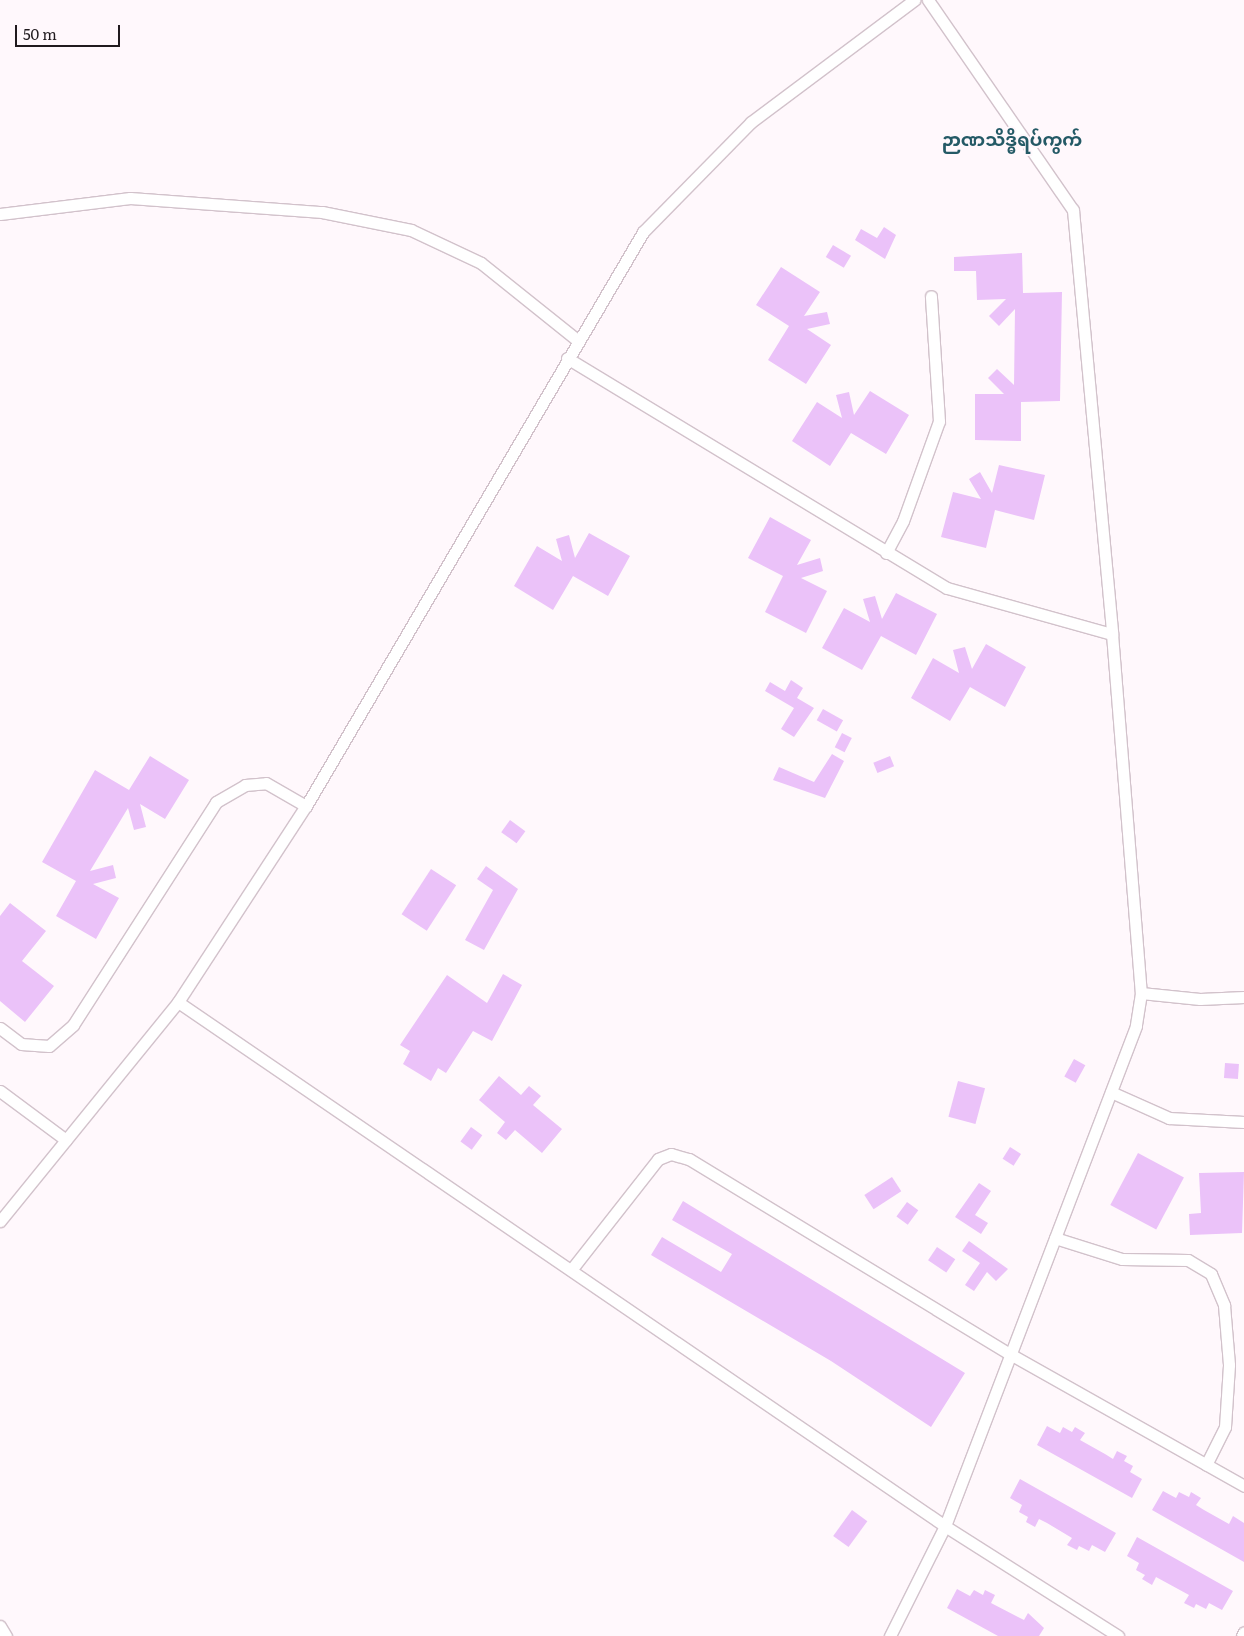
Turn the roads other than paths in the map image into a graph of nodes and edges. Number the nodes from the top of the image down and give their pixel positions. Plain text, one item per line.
1 (914, 0) edge
2 (928, 0) edge
3 (0, 214) edge
4 (931, 296) dead end
5 (577, 340) junction
6 (567, 358) junction
7 (886, 553) junction
8 (1112, 634) junction
9 (306, 806) junction
10 (1141, 993) junction
11 (1244, 997) edge
12 (178, 1002) junction
13 (0, 1028) edge
14 (0, 1091) edge
15 (1111, 1092) junction
16 (1244, 1122) edge
17 (66, 1140) junction
18 (0, 1221) edge
19 (1055, 1238) junction
20 (571, 1270) junction
21 (1010, 1354) junction
22 (1206, 1465) junction
23 (1244, 1486) edge
24 (944, 1526) junction
25 (0, 1626) edge
26 (1244, 1632) edge
27 (6, 1636) edge
28 (890, 1636) edge
29 (1118, 1636) edge
30 (1242, 1636) edge

1 - 5 street
2 - 8 street
3 - 5 street
4 - 7 street
5 - 6 street
6 - 7 street
6 - 9 street
7 - 8 street
8 - 10 street
9 - 12 street
9 - 13 street
10 - 11 street
10 - 15 street
12 - 17 street
12 - 20 street
14 - 17 street
15 - 16 street
15 - 19 street
17 - 18 street
19 - 21 street
19 - 22 street
20 - 21 street
20 - 24 street
21 - 22 street
21 - 24 street
22 - 23 street
24 - 28 street
24 - 29 street
25 - 27 street
26 - 30 street

